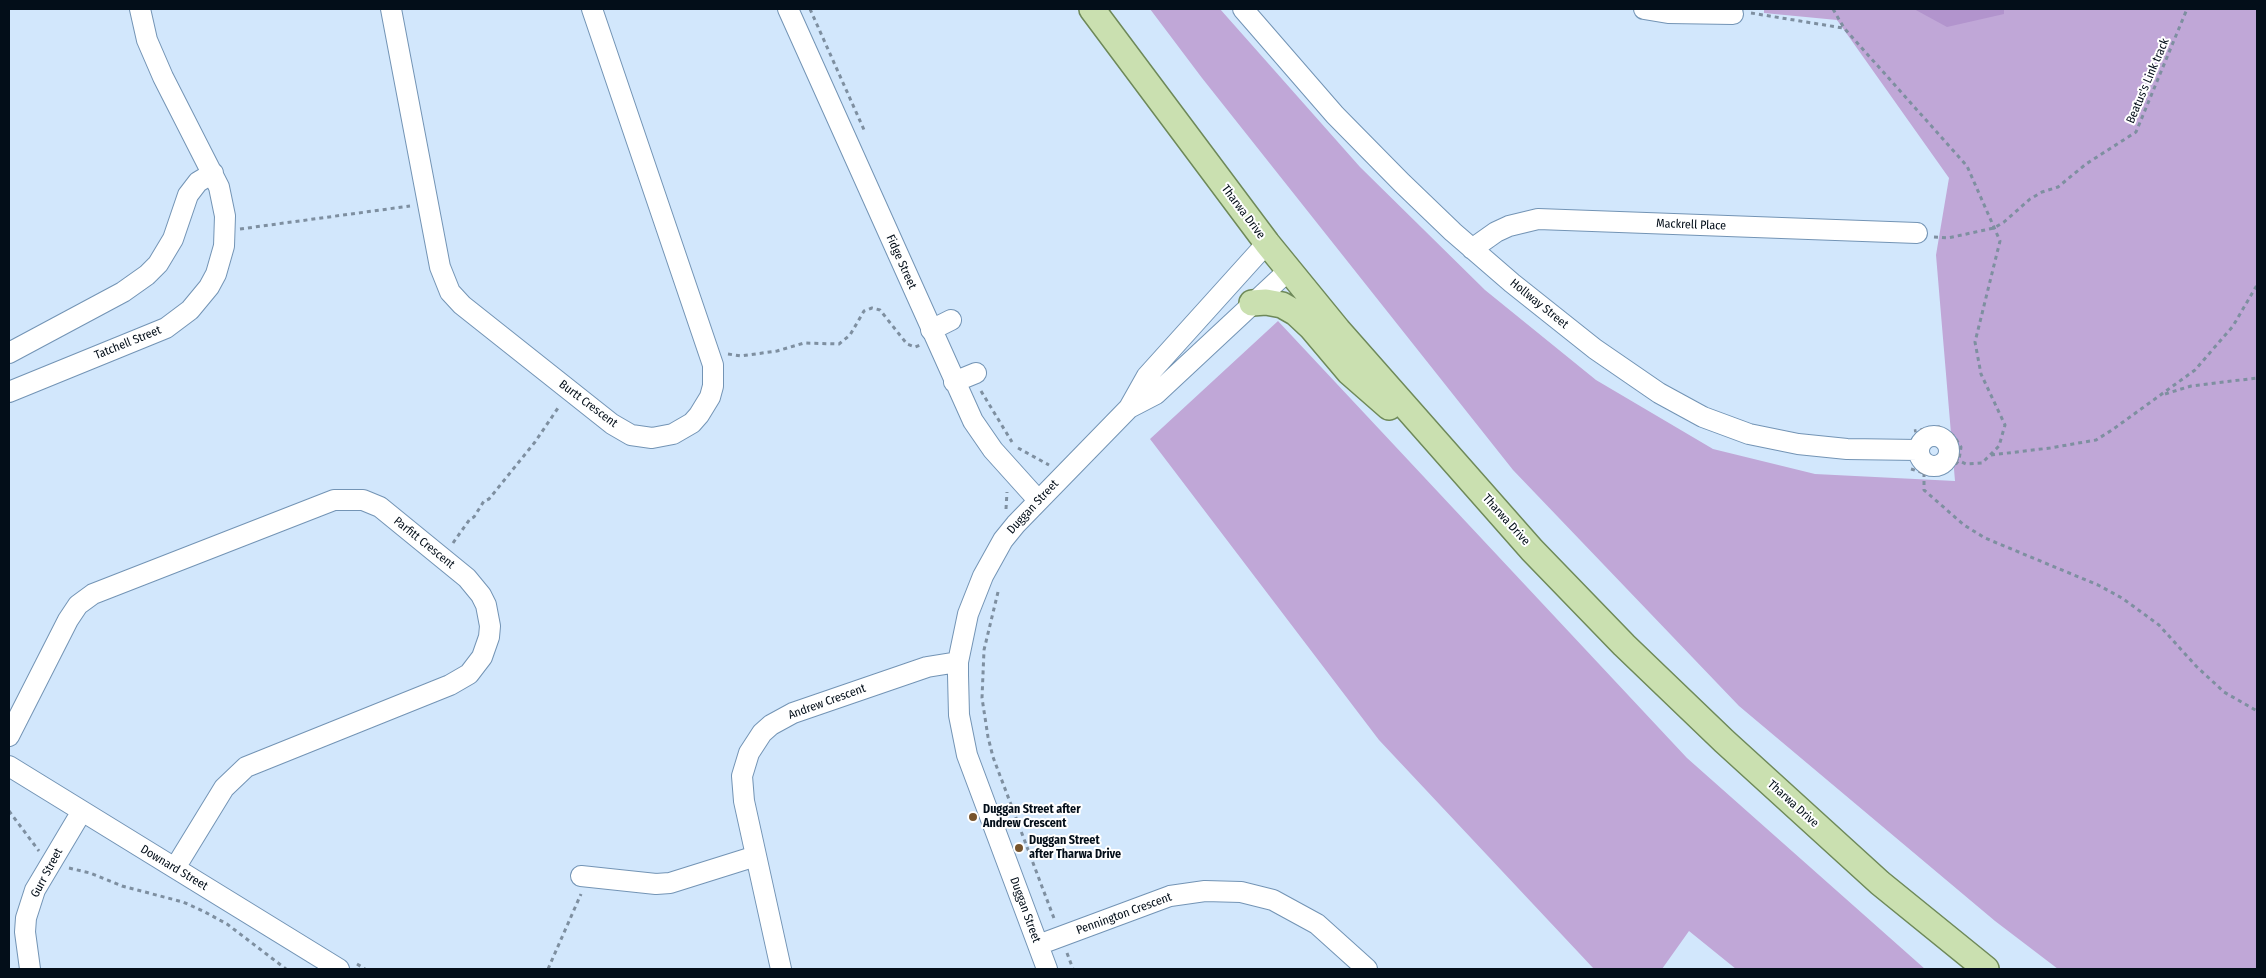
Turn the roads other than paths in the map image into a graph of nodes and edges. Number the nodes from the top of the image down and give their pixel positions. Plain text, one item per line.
1 (140, 9) edge
2 (391, 9) edge
3 (592, 9) edge
4 (788, 9) edge
5 (1092, 9) edge
6 (1243, 9) edge
7 (1644, 9) edge
8 (1733, 14) road end
9 (213, 173) junction
10 (1923, 235) road end
11 (1267, 243) junction
12 (1472, 248) junction
13 (1288, 270) junction
14 (1252, 303) junction
15 (951, 320) dead end
16 (933, 334) junction
17 (9, 353) edge
18 (9, 392) edge
19 (1129, 408) junction
20 (1422, 425) junction
21 (1929, 463) junction
22 (1038, 500) junction
23 (958, 662) junction
24 (9, 736) edge
25 (9, 766) edge
26 (82, 811) junction
27 (756, 856) junction
28 (175, 868) junction
29 (581, 876) dead end
30 (1038, 945) junction
31 (30, 969) edge
32 (339, 969) edge
33 (781, 969) edge
34 (1048, 969) edge
35 (1367, 969) edge
36 (1986, 969) edge

1 - 9 street, Tatchell Street
2 - 3 street, Burtt Crescent
4 - 16 street, Fidge Street
5 - 11 main road, Tharwa Drive
6 - 12 street, Hollway Street
7 - 8 street
9 - 17 street
9 - 18 street, Tatchell Street
10 - 12 street, Mackrell Place
11 - 13 main road, Tharwa Drive
11 - 19 street, Duggan Street
12 - 21 street, Hollway Street
13 - 14 street, Duggan Street
13 - 20 main road, Tharwa Drive
14 - 19 street, Duggan Street
14 - 20 main road
15 - 16 street
16 - 22 street, Fidge Street
19 - 22 street, Duggan Street
20 - 36 main road, Tharwa Drive
21 - 21 street, Hollway Street
22 - 23 street, Duggan Street
23 - 27 street, Andrew Crescent
23 - 30 street, Duggan Street
24 - 28 street, Parfitt Crescent
25 - 26 street, Downard Street
26 - 28 street, Downard Street
26 - 31 street, Gurr Street
27 - 29 street
27 - 33 street, Andrew Crescent
28 - 32 street, Downard Street
30 - 34 street, Duggan Street
30 - 35 street, Pennington Crescent

